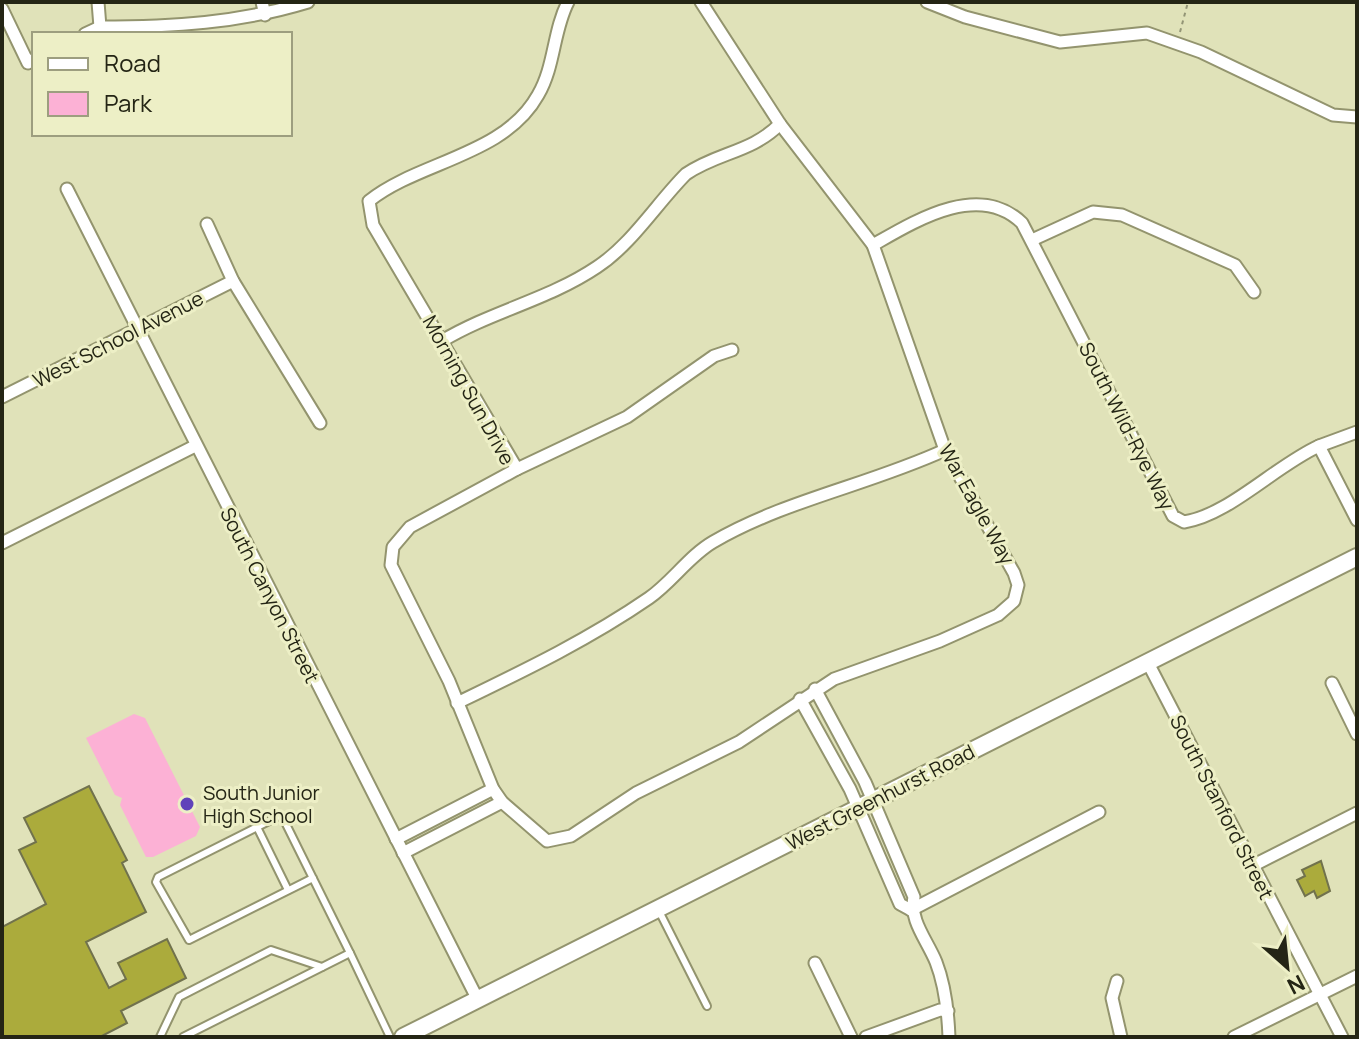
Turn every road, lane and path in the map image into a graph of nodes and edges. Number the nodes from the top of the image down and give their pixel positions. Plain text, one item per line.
1 (98, 2) edge
2 (262, 2) edge
3 (308, 2) edge
4 (568, 2) edge
5 (701, 2) edge
6 (927, 2) edge
7 (1188, 2) edge
8 (2, 9) edge
9 (265, 15) junction
10 (100, 27) junction
11 (89, 32) edge
12 (1177, 42) junction
13 (31, 61) edge
14 (1357, 117) edge
15 (780, 124) junction
16 (67, 189) dead end
17 (207, 224) dead end
18 (1032, 240) junction
19 (873, 245) junction
20 (233, 281) junction
21 (1254, 292) dead end
22 (136, 331) junction
23 (442, 341) junction
24 (732, 350) dead end
25 (2, 397) edge
26 (320, 423) dead end
27 (1357, 432) edge
28 (195, 446) junction
29 (1319, 446) junction
30 (945, 450) junction
31 (517, 469) junction
32 (1357, 520) edge
33 (2, 543) edge
34 (1357, 557) edge
35 (1148, 663) junction
36 (1332, 683) dead end
37 (815, 689) junction
38 (800, 699) junction
39 (457, 703) junction
40 (1357, 734) edge
41 (493, 789) junction
42 (502, 802) junction
43 (865, 805) junction
44 (1099, 812) dead end
45 (1357, 813) edge
46 (257, 827) junction
47 (396, 839) junction
48 (403, 853) junction
49 (1252, 866) junction
50 (313, 878) junction
51 (288, 890) junction
52 (658, 909) junction
53 (911, 910) junction
54 (350, 953) junction
55 (815, 963) dead end
56 (322, 967) junction
57 (1357, 976) edge
58 (1117, 981) dead end
59 (1320, 995) junction
60 (478, 1000) junction
61 (707, 1006) dead end
62 (948, 1011) junction
63 (160, 1037) edge
64 (183, 1037) edge
65 (390, 1037) edge
66 (403, 1037) edge
67 (851, 1037) edge
68 (866, 1037) edge
69 (949, 1037) edge
70 (1121, 1037) edge
71 (1234, 1037) edge
72 (1342, 1037) edge

1 - 10 street
2 - 9 street
3 - 9 street
4 - 23 street, Morning Sun Drive
5 - 15 street
6 - 12 street
7 - 12 path
8 - 13 street
9 - 10 street
10 - 11 street
12 - 14 street
15 - 19 street
15 - 23 street
16 - 22 street, South Canyon Street
17 - 20 street
18 - 19 street
18 - 21 street
18 - 29 street, South Wild-Rye Way
19 - 30 street, War Eagle Way
20 - 22 street, West School Avenue
20 - 26 street
22 - 25 street, West School Avenue
22 - 28 street, South Canyon Street
23 - 31 street, Morning Sun Drive
24 - 31 street
27 - 29 street, South Wild-Rye Way
28 - 33 street
28 - 47 street, South Canyon Street
29 - 32 street
30 - 37 street, War Eagle Way
30 - 39 street
31 - 39 street, Morning Sun Drive
34 - 35 main road, West Greenhurst Road
35 - 43 main road, West Greenhurst Road
35 - 49 street, South Stanford Street
36 - 40 street
37 - 38 street, War Eagle Way
37 - 43 street
38 - 42 street, War Eagle Way
38 - 43 street
39 - 41 street, Morning Sun Drive
41 - 42 street, Morning Sun Drive
41 - 47 street
42 - 48 street
43 - 52 main road, West Greenhurst Road
43 - 53 street
44 - 53 street
45 - 49 street
46 - 50 lane
46 - 51 lane
46 - 51 lane
47 - 48 street, South Canyon Street
48 - 60 street, South Canyon Street
49 - 59 street, South Stanford Street
50 - 51 lane
50 - 54 lane
52 - 60 main road, West Greenhurst Road
52 - 61 lane
53 - 62 street
54 - 56 lane
54 - 65 lane
55 - 67 street
56 - 63 lane
56 - 64 lane
57 - 59 street
58 - 70 street
59 - 71 street
59 - 72 street, South Stanford Street
60 - 66 main road, West Greenhurst Road
62 - 68 street
62 - 69 street

